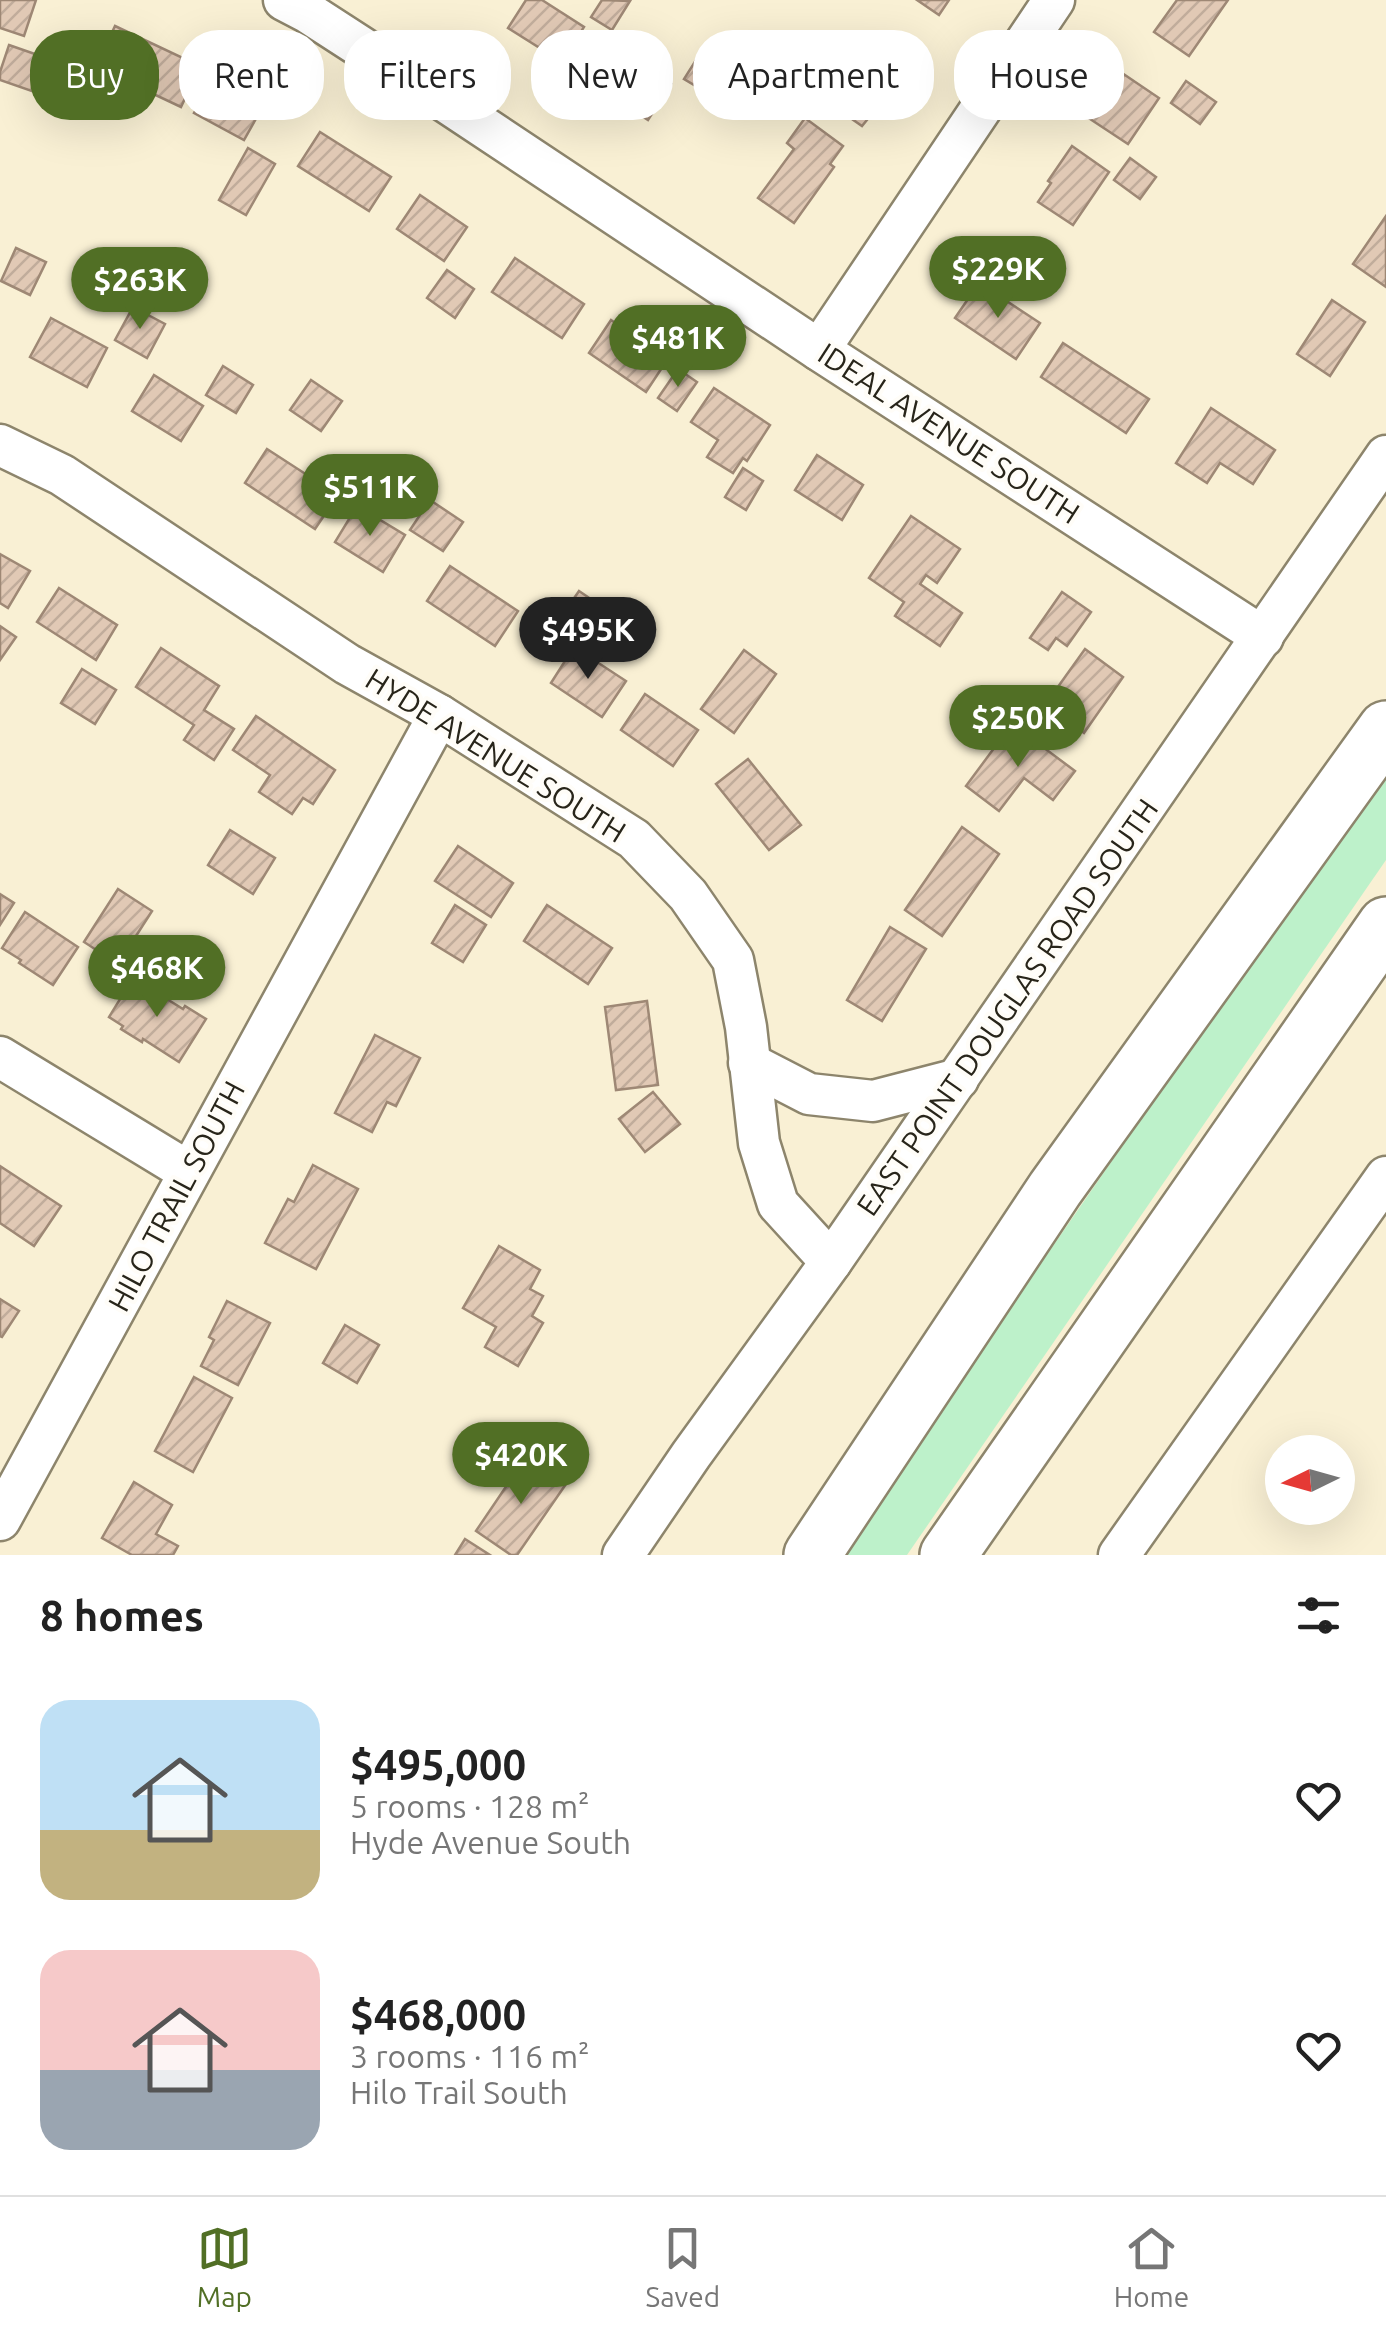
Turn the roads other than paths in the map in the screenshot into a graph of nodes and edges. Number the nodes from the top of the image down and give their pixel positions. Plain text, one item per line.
1 (284, 0) edge
2 (1054, 0) edge
3 (820, 350) junction
4 (0, 445) edge
5 (1386, 456) edge
6 (1263, 637) junction
7 (439, 715) junction
8 (1386, 730) edge
9 (1386, 925) edge
10 (0, 1057) edge
11 (750, 1063) junction
12 (958, 1078) junction
13 (190, 1172) junction
14 (1386, 1177) edge
15 (832, 1262) junction
16 (0, 1520) edge
17 (623, 1555) edge
18 (812, 1555) edge
19 (948, 1555) edge
20 (1118, 1555) edge

1 - 3 street, IDEAL AVENUE SOUTH
2 - 3 street
3 - 6 street, IDEAL AVENUE SOUTH
4 - 7 street, HYDE AVENUE SOUTH
5 - 6 street, EAST POINT DOUGLAS ROAD SOUTH
6 - 12 street, EAST POINT DOUGLAS ROAD SOUTH
7 - 11 street, HYDE AVENUE SOUTH
7 - 13 street, HILO TRAIL SOUTH
8 - 18 highway
9 - 19 highway
10 - 13 street
11 - 12 street
11 - 15 street, HYDE AVENUE SOUTH
12 - 15 street, EAST POINT DOUGLAS ROAD SOUTH
13 - 16 street, HILO TRAIL SOUTH
14 - 20 street
15 - 17 street, EAST POINT DOUGLAS ROAD SOUTH

